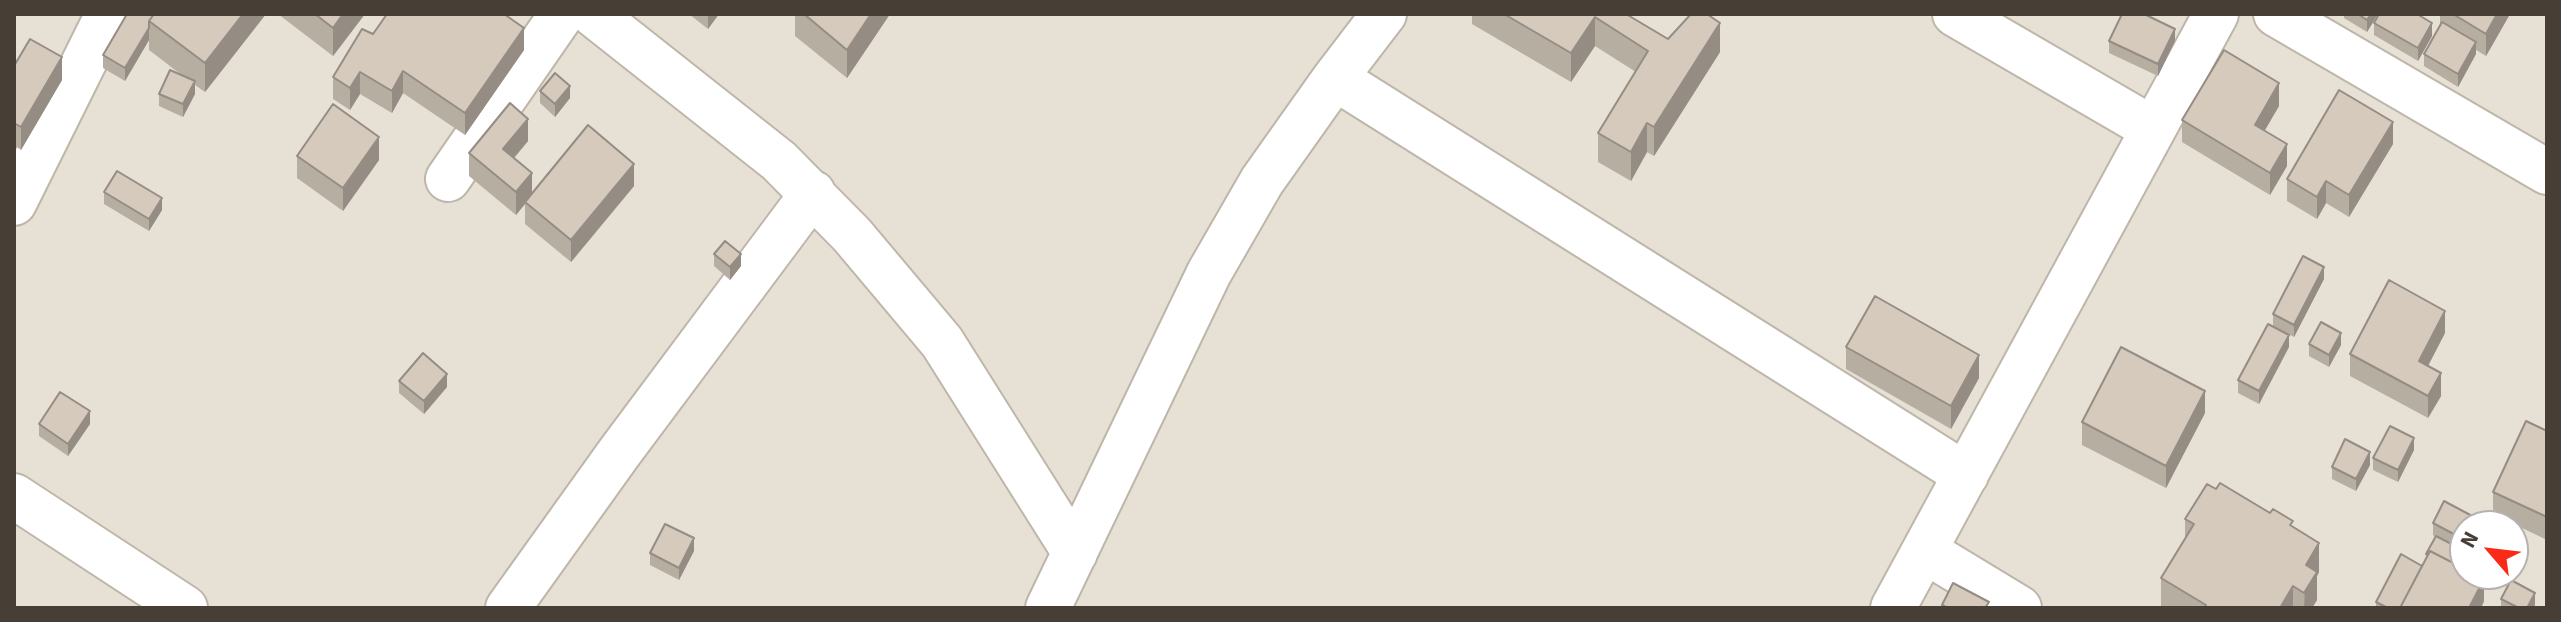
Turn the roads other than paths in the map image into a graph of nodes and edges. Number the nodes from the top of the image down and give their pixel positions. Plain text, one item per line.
1 (108, 14) edge
2 (562, 14) edge
3 (593, 14) edge
4 (1384, 14) edge
5 (1955, 14) edge
6 (2216, 14) edge
7 (2276, 14) edge
8 (1335, 78) junction
9 (2153, 129) junction
10 (2547, 172) edge
11 (448, 179) dead end
12 (813, 193) junction
13 (14, 203) edge
14 (1966, 475) junction
15 (14, 496) edge
16 (1925, 551) junction
17 (1075, 553) junction
18 (185, 608) edge
19 (508, 608) edge
20 (1048, 608) edge
21 (1893, 608) edge
22 (2019, 608) edge

1 - 13 street
2 - 11 street
3 - 12 street
4 - 8 street
5 - 9 street
6 - 9 street
7 - 10 street
8 - 14 street
8 - 17 street
9 - 14 street
12 - 17 street
12 - 19 street
14 - 16 street
15 - 18 street
16 - 21 street
16 - 22 street
17 - 20 street

